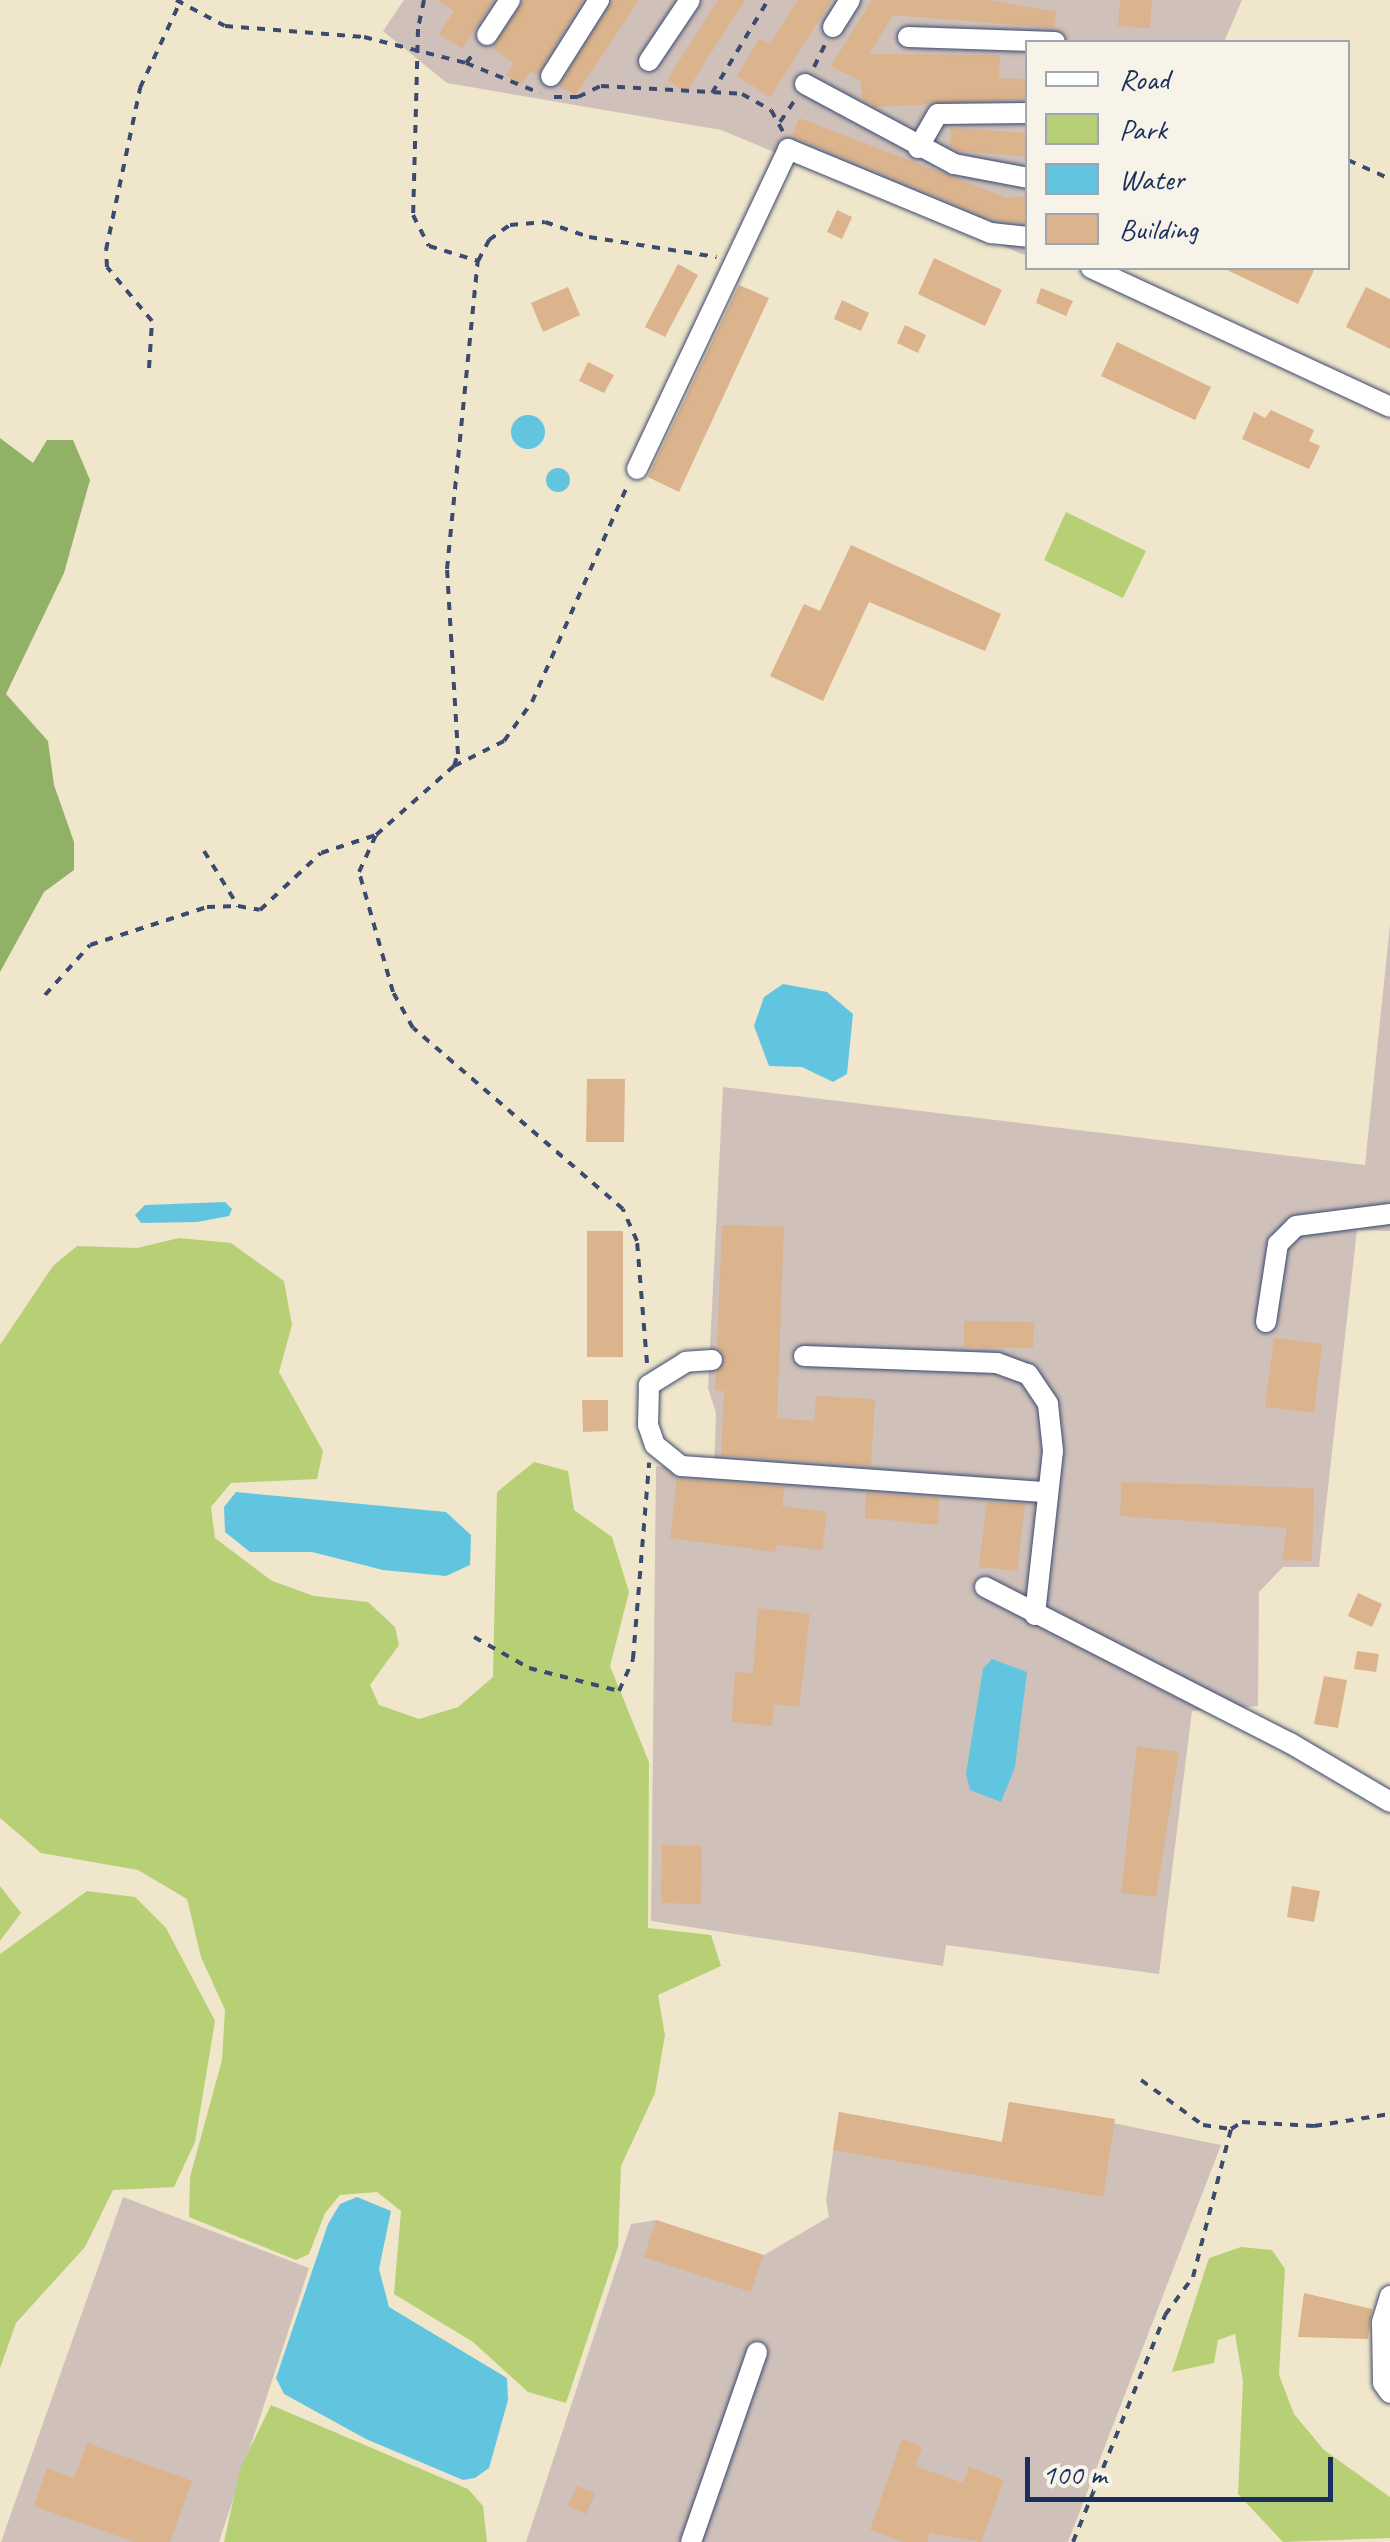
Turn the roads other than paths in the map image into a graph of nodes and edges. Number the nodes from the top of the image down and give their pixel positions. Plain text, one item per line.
1 (510, 0) edge
2 (599, 0) edge
3 (690, 0) edge
4 (850, 0) edge
5 (833, 27) road end
6 (487, 34) road end
7 (908, 37) dead end
8 (1025, 41) edge
9 (649, 61) dead end
10 (551, 76) dead end
11 (806, 84) road end
12 (1025, 114) edge
13 (918, 148) junction
14 (1025, 177) edge
15 (1025, 237) edge
16 (1094, 270) edge
17 (1390, 407) edge
18 (636, 469) road end
19 (1390, 1214) edge
20 (1266, 1322) dead end
21 (804, 1356) dead end
22 (712, 1360) dead end
23 (1047, 1492) junction
24 (985, 1587) dead end
25 (1035, 1615) junction
26 (1390, 1802) edge
27 (1390, 2296) edge
28 (757, 2352) dead end
29 (1390, 2393) edge
30 (691, 2542) edge

1 - 6 lane
2 - 10 lane
3 - 9 lane
4 - 5 lane
7 - 8 lane
11 - 13 lane
12 - 13 lane
13 - 14 lane
15 - 18 lane
16 - 17 lane
19 - 20 lane
21 - 23 lane
22 - 23 lane
23 - 25 lane
24 - 25 lane
25 - 26 lane
27 - 29 lane
28 - 30 lane

